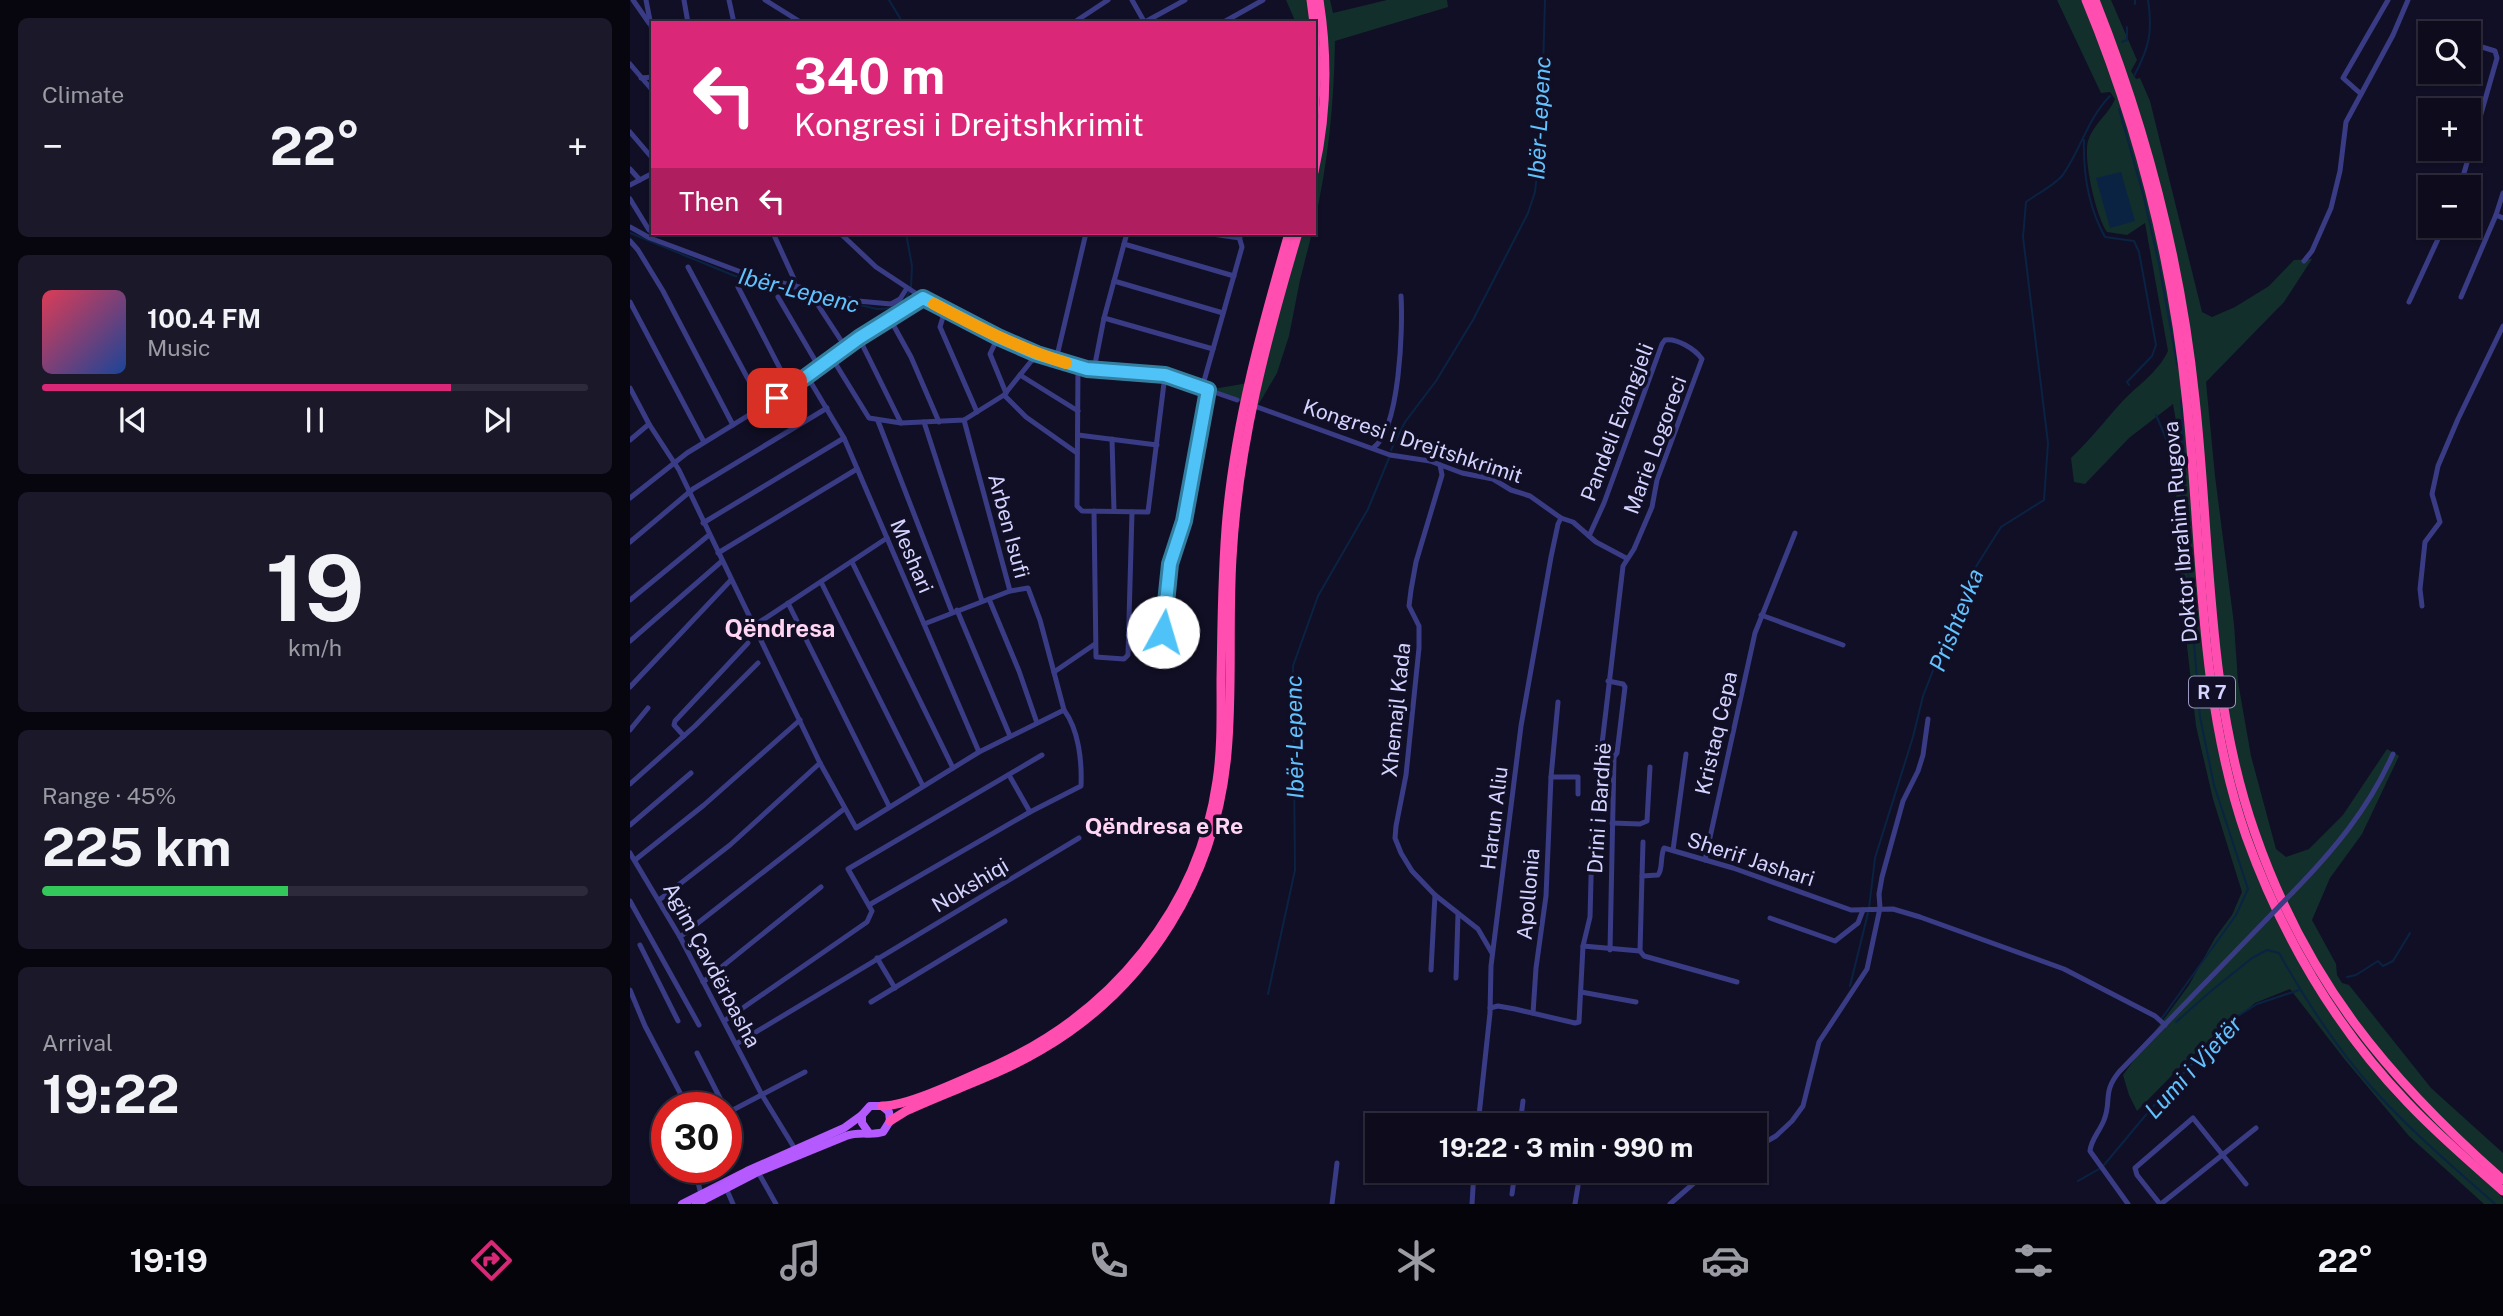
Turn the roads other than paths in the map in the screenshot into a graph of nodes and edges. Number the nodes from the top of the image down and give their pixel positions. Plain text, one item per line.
1 (633, 0) edge
2 (646, 0) edge
3 (684, 0) edge
4 (729, 0) edge
5 (765, 0) edge
6 (1108, 0) edge
7 (1132, 0) edge
8 (1185, 0) edge
9 (1263, 0) edge
10 (1311, 0) edge
11 (1320, 0) edge
12 (2086, 0) edge
13 (2095, 0) edge
14 (2388, 0) edge
15 (2408, 0) edge
16 (1255, 2) edge
17 (688, 21) edge
18 (734, 21) edge
19 (799, 21) edge
20 (1076, 21) edge
21 (1143, 21) edge
22 (1148, 21) edge
23 (1225, 21) edge
24 (1314, 21) edge
25 (651, 25) joint
26 (2481, 46) edge
27 (1316, 55) edge
28 (630, 64) edge
29 (651, 77) edge
30 (641, 78) junction
31 (1316, 87) edge
32 (651, 89) edge
33 (2361, 94) junction
34 (630, 132) edge
35 (651, 157) edge
36 (1316, 160) edge
37 (630, 169) edge
38 (651, 174) edge
39 (2463, 175) edge
40 (640, 180) junction
41 (630, 185) edge
42 (2503, 193) edge
43 (630, 199) edge
44 (2496, 215) junction
45 (2503, 218) edge
46 (630, 227) edge
47 (649, 230) dead end
48 (774, 235) edge
49 (842, 235) edge
50 (1086, 235) edge
51 (1126, 235) edge
52 (1239, 235) edge
53 (1288, 235) edge
54 (1297, 235) edge
55 (2438, 238) edge
56 (630, 241) edge
57 (1124, 244) junction
58 (2304, 261) dead end
59 (688, 267) dead end
60 (1234, 276) junction
61 (1114, 281) junction
62 (794, 286) junction
63 (738, 287) dead end
64 (910, 289) junction
65 (1401, 296) dead end
66 (778, 297) dead end
67 (2460, 297) dead end
68 (923, 298) junction
69 (630, 302) edge
70 (816, 302) dead end
71 (2409, 302) dead end
72 (945, 310) junction
73 (1223, 313) junction
74 (1104, 318) junction
75 (890, 319) junction
76 (2503, 326) edge
77 (998, 337) junction
78 (859, 338) junction
79 (1686, 346) joint
80 (846, 348) junction
81 (1213, 349) junction
82 (1037, 354) junction
83 (832, 358) junction
84 (1056, 360) junction
85 (819, 367) junction
86 (1078, 367) junction
87 (1094, 369) junction
88 (1020, 375) junction
89 (1165, 375) junction
90 (807, 376) junction
91 (630, 388) edge
92 (790, 388) junction
93 (1205, 389) junction
94 (1005, 394) junction
95 (1237, 400) dead end
96 (763, 407) junction
97 (1257, 407) dead end
98 (827, 408) junction
99 (1078, 411) junction
100 (977, 412) junction
101 (964, 420) junction
102 (878, 421) junction
103 (924, 422) junction
104 (940, 422) junction
105 (901, 423) junction
106 (649, 424) junction
107 (733, 425) junction
108 (1078, 435) junction
109 (844, 438) junction
110 (1112, 439) junction
111 (630, 440) edge
112 (704, 442) junction
113 (1157, 445) junction
114 (1373, 448) junction
115 (1077, 453) junction
116 (674, 462) junction
117 (1440, 465) junction
118 (858, 469) junction
119 (689, 494) junction
120 (630, 498) edge
121 (1094, 511) junction
122 (1114, 511) junction
123 (1132, 512) junction
124 (1562, 518) junction
125 (703, 523) junction
126 (1795, 533) dead end
127 (709, 535) junction
128 (1589, 536) junction
129 (887, 538) junction
130 (630, 542) edge
131 (718, 553) junction
132 (1626, 558) junction
133 (722, 561) junction
134 (852, 562) junction
135 (731, 580) junction
136 (821, 582) junction
137 (1010, 591) junction
138 (630, 600) edge
139 (986, 600) junction
140 (788, 603) junction
141 (2423, 606) dead end
142 (955, 611) junction
143 (1761, 615) junction
144 (923, 624) junction
145 (755, 625) junction
146 (1163, 632) dead end
147 (630, 640) edge
148 (748, 643) dead end
149 (1096, 644) junction
150 (1843, 645) dead end
151 (758, 663) dead end
152 (1054, 672) junction
153 (1608, 681) junction
154 (630, 687) edge
155 (1558, 702) dead end
156 (648, 708) dead end
157 (1065, 710) junction
158 (1928, 719) dead end
159 (800, 720) junction
160 (1037, 723) junction
161 (630, 730) edge
162 (684, 736) junction
163 (1010, 736) junction
164 (979, 752) junction
165 (1686, 754) dead end
166 (2393, 754) dead end
167 (1042, 755) dead end
168 (1614, 757) junction
169 (820, 763) junction
170 (1650, 767) dead end
171 (953, 768) junction
172 (691, 773) dead end
173 (1009, 775) junction
174 (1551, 777) junction
175 (630, 784) edge
176 (923, 786) junction
177 (1578, 794) dead end
178 (889, 806) junction
179 (844, 809) junction
180 (1030, 812) junction
181 (1612, 823) junction
182 (630, 825) edge
183 (1079, 838) dead end
184 (1592, 841) dead end
185 (1643, 842) dead end
186 (1672, 850) junction
187 (630, 853) edge
188 (635, 860) junction
189 (1705, 860) junction
190 (1642, 876) junction
191 (821, 887) dead end
192 (1435, 895) junction
193 (659, 900) junction
194 (630, 901) edge
195 (869, 905) junction
196 (1880, 908) junction
197 (1867, 909) junction
198 (1458, 914) junction
199 (1770, 918) dead end
200 (1005, 921) dead end
201 (680, 937) junction
202 (640, 945) dead end
203 (1583, 946) junction
204 (1610, 950) junction
205 (1640, 951) junction
206 (1492, 954) junction
207 (877, 958) junction
208 (1430, 970) dead end
209 (672, 977) junction
210 (1456, 978) dead end
211 (703, 982) junction
212 (1737, 982) dead end
213 (659, 983) junction
214 (895, 988) junction
215 (630, 990) edge
216 (1581, 992) junction
217 (632, 998) edge
218 (871, 1002) dead end
219 (1636, 1002) dead end
220 (1490, 1008) junction
221 (1534, 1013) junction
222 (678, 1021) dead end
223 (724, 1021) junction
224 (699, 1025) dead end
225 (2165, 1025) junction
226 (736, 1044) junction
227 (697, 1053) dead end
228 (805, 1072) dead end
229 (680, 1092) edge
230 (716, 1092) edge
231 (762, 1095) junction
232 (1523, 1101) dead end
233 (742, 1104) edge
234 (882, 1106) junction
235 (1479, 1113) edge
236 (1522, 1113) edge
237 (862, 1115) junction
238 (890, 1121) junction
239 (2256, 1128) dead end
240 (869, 1133) junction
241 (1767, 1141) edge
242 (795, 1149) junction
243 (2223, 1155) junction
244 (1337, 1163) dead end
245 (758, 1172) junction
246 (2503, 1180) edge
247 (698, 1183) edge
248 (1473, 1183) edge
249 (1513, 1183) edge
250 (1694, 1183) edge
251 (2246, 1184) dead end
252 (1578, 1186) dead end
253 (726, 1188) junction
254 (2503, 1191) edge
255 (701, 1194) junction
256 (1512, 1194) dead end
257 (682, 1204) edge
258 (696, 1204) edge
259 (733, 1204) edge
260 (776, 1204) edge
261 (1332, 1204) edge
262 (1472, 1204) edge
263 (1575, 1204) edge
264 (1670, 1204) edge
265 (2129, 1204) edge
266 (2161, 1204) edge

1 - 25 street
2 - 25 street
3 - 17 street
4 - 18 street
5 - 19 street
6 - 20 street
7 - 21 street
8 - 22 street
9 - 16 street
10 - 24 highway
11 - 36 highway
12 - 254 highway, Doktor Ibrahim Rugova / R 7
13 - 246 highway, Doktor Ibrahim Rugova / R 7
14 - 33 street
15 - 33 street
16 - 23 street
26 - 39 street
27 - 31 highway
28 - 30 street
29 - 30 street
30 - 32 street
33 - 58 street
34 - 35 street
37 - 40 street
38 - 40 street
40 - 41 street
42 - 44 street
43 - 47 street
44 - 45 street
44 - 67 street
46 - 62 street
48 - 62 street
49 - 64 street
50 - 84 street
51 - 57 street
52 - 60 street
53 - 234 highway
54 - 238 highway
55 - 71 street
56 - 107 street
57 - 60 street
57 - 61 street
59 - 96 street
60 - 73 street
61 - 73 street
61 - 74 street
62 - 64 street
63 - 92 street
64 - 68 street
65 - 114 street
66 - 85 street
68 - 72 street
68 - 75 street
69 - 112 street
70 - 80 street
72 - 77 street
72 - 100 street
73 - 81 street
74 - 81 street
74 - 87 street
75 - 78 street
75 - 104 street
76 - 141 street
77 - 82 street
77 - 94 street
78 - 80 street
78 - 105 street
79 - 128 street, Pandeli Evangjeli
79 - 132 street, Marie Logoreci
80 - 83 street
81 - 93 street
82 - 84 street
82 - 88 street
83 - 85 street
83 - 102 street
84 - 86 street
85 - 90 street
86 - 87 street
86 - 99 street
87 - 89 street
88 - 94 street
88 - 99 street
89 - 93 street
89 - 113 street
90 - 92 street
90 - 98 street, Meshari
91 - 106 street
92 - 96 street
93 - 95 street
93 - 146 street
94 - 100 street
94 - 115 street
96 - 107 street
97 - 114 street, Kongresi i Drejtshkrimit
98 - 109 street, Meshari
98 - 119 street
99 - 108 street
100 - 101 street
101 - 104 street
101 - 137 street, Arben Isufi
102 - 105 street
102 - 142 street
103 - 104 street
103 - 105 street
103 - 139 street
106 - 111 street
106 - 116 street
107 - 112 street
108 - 110 street
108 - 115 street
109 - 118 street, Meshari
109 - 125 street
110 - 113 street
110 - 122 street
112 - 116 street
113 - 123 street
114 - 117 street, Kongresi i Drejtshkrimit
115 - 121 street
116 - 119 street
116 - 120 street
117 - 124 street, Kongresi i Drejtshkrimit
117 - 192 street, Xhemajl Kada
118 - 129 street, Meshari
118 - 131 street
119 - 125 street
119 - 130 street
121 - 122 street
121 - 149 street
122 - 123 street
123 - 149 street
124 - 128 street, Kongresi i Drejtshkrimit
124 - 206 street, Harun Aliu
125 - 127 street
126 - 143 street, Kristaq Cepa
127 - 131 street
127 - 138 street
128 - 132 street, Kongresi i Drejtshkrimit
129 - 134 street
129 - 144 street, Meshari
131 - 133 street
132 - 153 street
133 - 135 street
133 - 147 street
134 - 136 street
134 - 171 street
135 - 145 street
135 - 154 street
136 - 140 street
136 - 176 street
137 - 139 street, Arben Isufi
137 - 152 street
139 - 142 street, Arben Isufi
139 - 160 street
140 - 145 street
140 - 178 street
142 - 144 street, Arben Isufi
142 - 163 street
143 - 150 street
143 - 189 street, Kristaq Cepa
144 - 164 street, Meshari
145 - 159 street
148 - 162 street
149 - 152 street
151 - 162 street
152 - 157 street
153 - 168 street
153 - 168 street, Drini i Bardhë
155 - 174 street, Apollonia
156 - 161 street
157 - 160 street
157 - 180 street
158 - 196 street
159 - 169 street
159 - 188 street
160 - 163 street
162 - 175 street
163 - 164 street
164 - 171 street
165 - 186 street
166 - 225 street, bridge
167 - 173 street
168 - 181 street, Drini i Bardhë
169 - 179 street
169 - 193 street
170 - 181 street
171 - 176 street
172 - 182 street
173 - 180 street
173 - 195 street
174 - 177 street
174 - 221 street, Apollonia
176 - 178 street
178 - 179 street
179 - 201 street
180 - 195 street
181 - 204 street, Drini i Bardhë
183 - 207 street, Nokshiqi
184 - 203 street
185 - 190 street
186 - 189 street, Sherif Jashari
186 - 190 street, Sherif Jashari
187 - 188 street, Agim Çavdërbasha
188 - 193 street, Agim Çavdërbasha
189 - 197 street, Sherif Jashari
190 - 205 street
191 - 211 street
192 - 198 street
192 - 208 street
193 - 201 street, Agim Çavdërbasha
194 - 209 street
195 - 223 street
196 - 197 street
196 - 225 street
196 - 241 street
197 - 199 street
198 - 206 street
198 - 210 street
200 - 214 street
201 - 211 street, Agim Çavdërbasha
202 - 213 street
203 - 204 street
203 - 216 street
204 - 205 street
205 - 212 street
206 - 220 street, Harun Aliu
207 - 214 street
207 - 226 street, Nokshiqi
209 - 213 street
209 - 224 street
211 - 223 street, Agim Çavdërbasha
213 - 222 street
214 - 218 street
215 - 217 street
216 - 219 street
216 - 221 street
217 - 229 street
220 - 221 street
220 - 235 street, Harun Aliu
223 - 226 street, Agim Çavdërbasha
225 - 265 street
226 - 231 street, Agim Çavdërbasha
227 - 230 street
228 - 231 street
231 - 233 street
231 - 242 street, Agim Çavdërbasha
232 - 236 street
234 - 237 main road
234 - 238 main road
237 - 240 main road
237 - 242 main road
238 - 240 main road
239 - 243 street
240 - 245 main road
242 - 255 main road
243 - 251 street
243 - 266 street
243 - 266 street
244 - 261 street
245 - 253 main road
245 - 260 street
247 - 255 street
248 - 262 street
249 - 256 street
250 - 264 street
252 - 263 street
253 - 258 main road
253 - 259 street
255 - 257 main road

